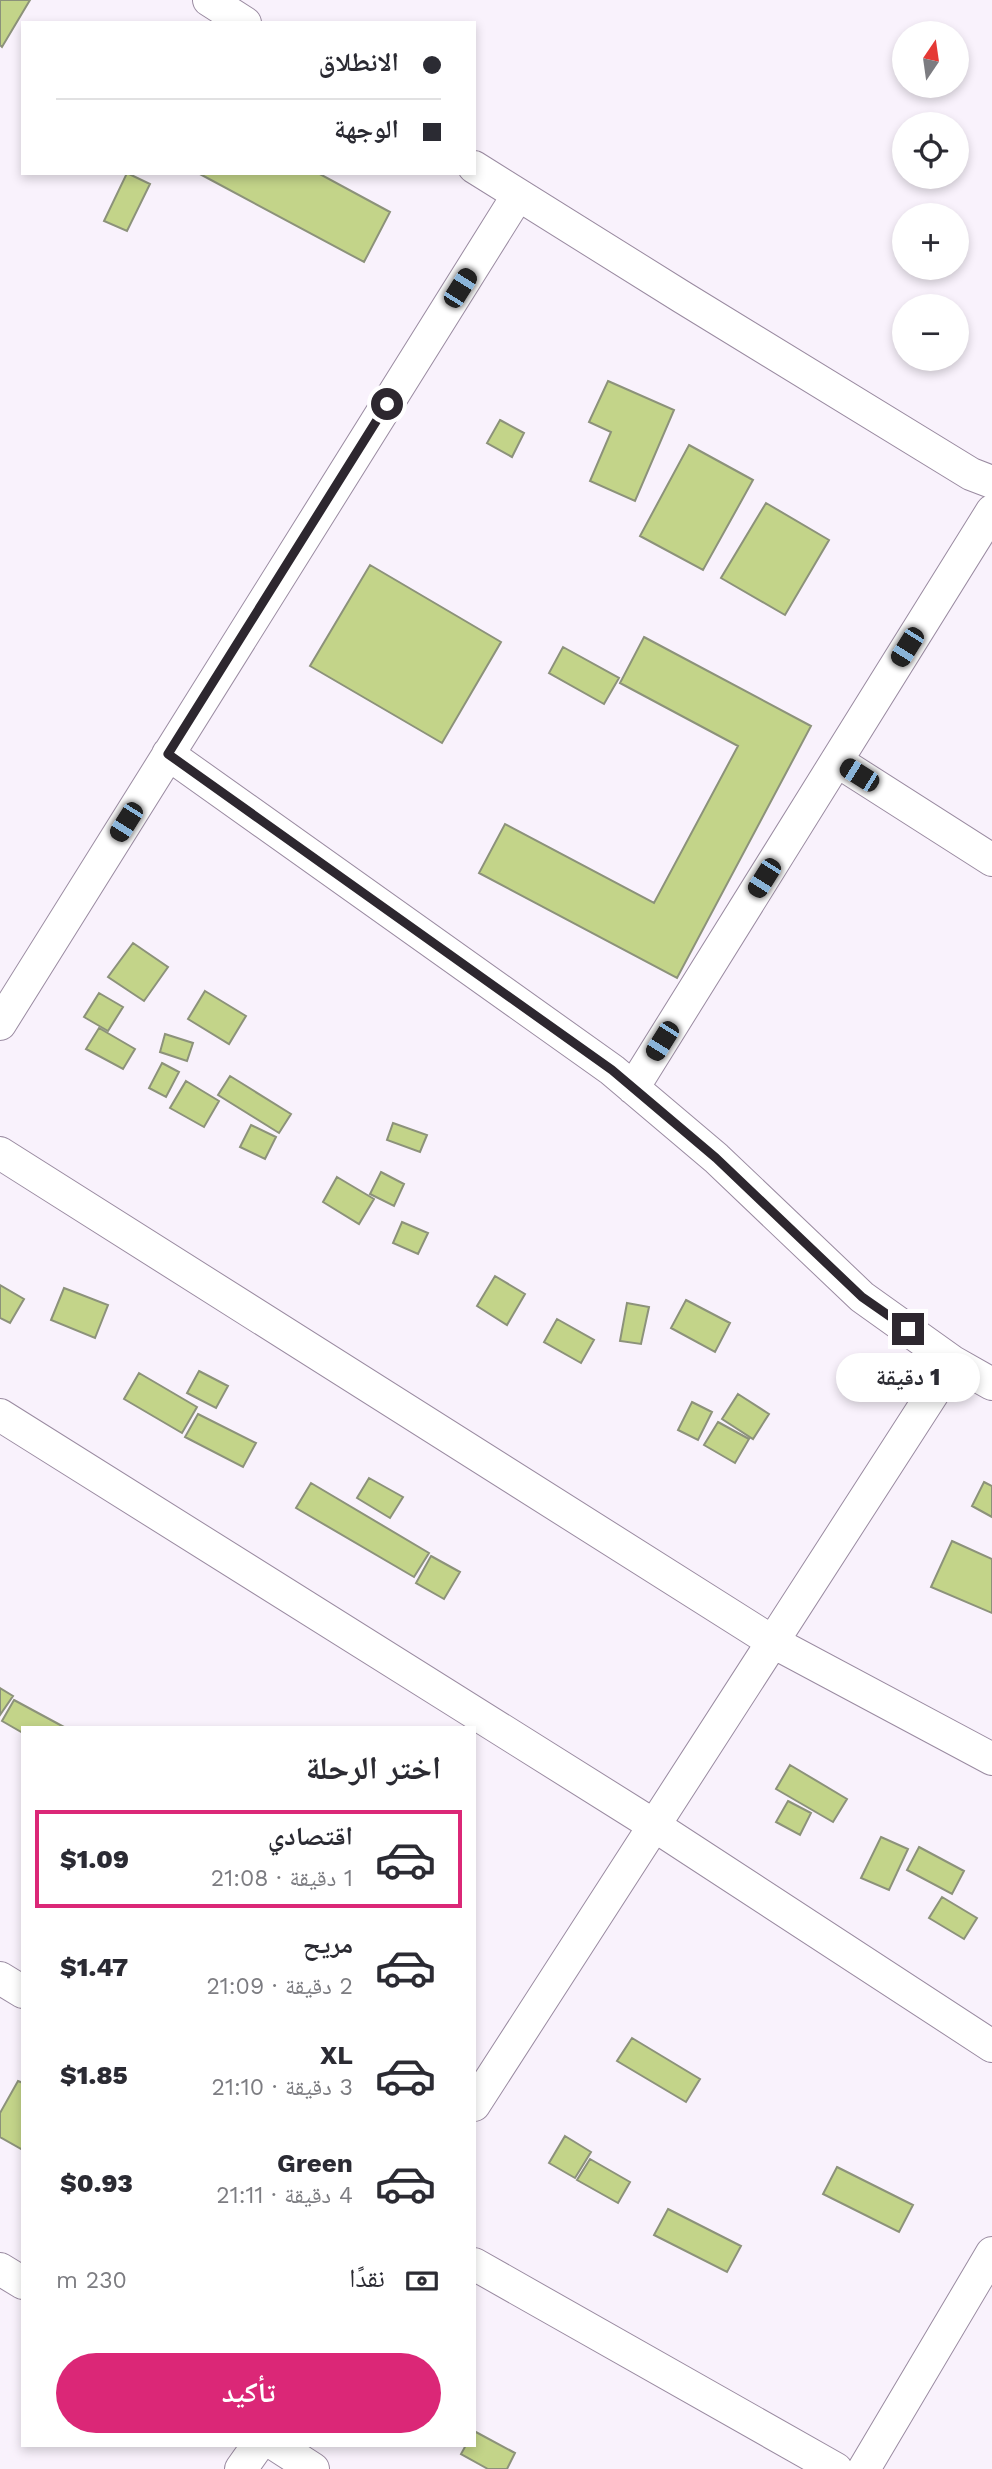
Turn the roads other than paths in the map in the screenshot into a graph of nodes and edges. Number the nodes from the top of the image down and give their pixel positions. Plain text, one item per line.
1 (209, 0) edge
2 (242, 21) edge
3 (476, 168) edge
4 (518, 195) junction
5 (992, 482) edge
6 (992, 511) edge
7 (168, 754) junction
8 (837, 761) junction
9 (992, 860) edge
10 (0, 1024) edge
11 (633, 1087) junction
12 (0, 1153) edge
13 (953, 1362) junction
14 (992, 1384) edge
15 (0, 1415) edge
16 (774, 1643) junction
17 (992, 1759) edge
18 (655, 1826) junction
19 (0, 1978) edge
20 (21, 1991) edge
21 (992, 2046) edge
22 (476, 2102) edge
23 (992, 2253) edge
24 (476, 2264) edge
25 (0, 2269) edge
26 (21, 2282) edge
27 (257, 2447) edge
28 (279, 2447) edge
29 (241, 2469) edge
30 (313, 2469) edge
31 (836, 2469) edge
32 (864, 2469) edge

1 - 2 street
3 - 4 street
4 - 5 street
4 - 7 street
6 - 8 street
7 - 10 street
7 - 11 street
8 - 9 street
8 - 11 street
11 - 13 street
12 - 16 street
13 - 14 street
13 - 16 street
15 - 18 street
16 - 17 street
16 - 18 street
18 - 21 street
18 - 22 street
19 - 20 street
23 - 32 street
24 - 31 street
25 - 26 street
27 - 29 street
28 - 30 street

